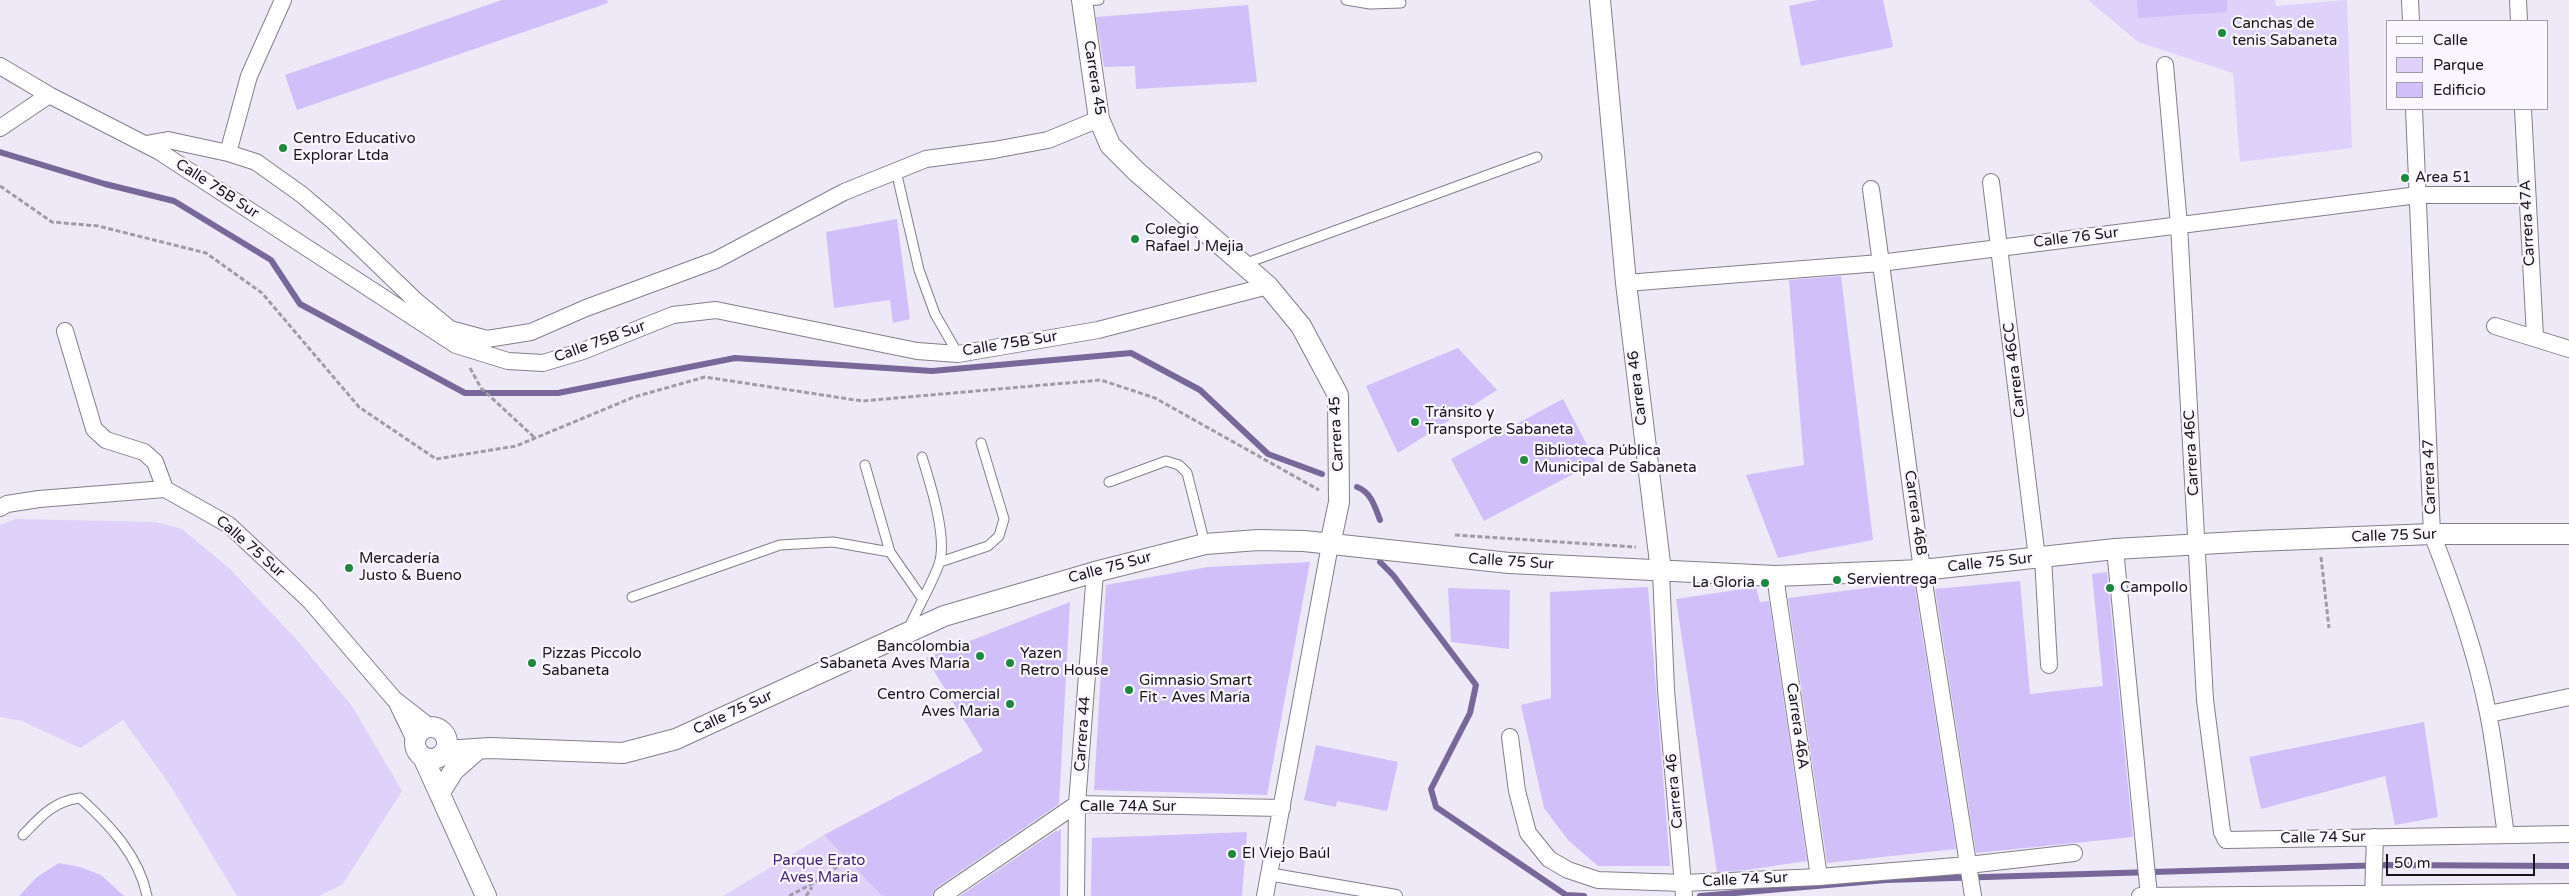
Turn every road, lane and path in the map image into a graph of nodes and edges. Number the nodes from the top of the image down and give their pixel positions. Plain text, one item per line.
1 (283, 0) edge
2 (1088, 0) edge
3 (1346, 0) edge
4 (1600, 0) edge
5 (2410, 0) edge
6 (2518, 0) edge
7 (1401, 4) dead end
8 (2411, 20) edge
9 (2519, 20) edge
10 (2165, 65) dead end
11 (0, 66) edge
12 (49, 95) junction
13 (2414, 110) edge
14 (2523, 110) edge
15 (1099, 119) junction
16 (0, 128) edge
17 (146, 144) junction
18 (228, 153) junction
19 (1537, 157) dead end
20 (896, 171) junction
21 (1991, 182) dead end
22 (0, 186) edge
23 (1871, 189) dead end
24 (2418, 195) junction
25 (2526, 195) junction
26 (2179, 225) junction
27 (2000, 248) junction
28 (1880, 262) junction
29 (1243, 264) junction
30 (1626, 284) junction
31 (1268, 286) junction
32 (2494, 326) dead end
33 (65, 331) dead end
34 (2535, 337) junction
35 (2569, 349) edge
36 (958, 354) junction
37 (481, 388) dead end
38 (535, 438) junction
39 (982, 444) dead end
40 (922, 457) dead end
41 (864, 465) dead end
42 (1109, 482) dead end
43 (166, 489) junction
44 (1339, 502) junction
45 (0, 508) edge
46 (2432, 534) junction
47 (2569, 534) edge
48 (1451, 535) dead end
49 (2319, 539) junction
50 (1205, 544) junction
51 (1330, 544) junction
52 (2197, 545) junction
53 (1657, 549) junction
54 (2115, 549) junction
55 (890, 552) junction
56 (2040, 558) junction
57 (940, 562) junction
58 (1922, 570) junction
59 (1661, 571) junction
60 (1095, 572) junction
61 (1776, 576) junction
62 (632, 597) dead end
63 (922, 598) junction
64 (2329, 628) dead end
65 (907, 633) junction
66 (2049, 665) dead end
67 (2569, 698) edge
68 (2489, 714) junction
69 (1510, 738) dead end
70 (433, 744) junction
71 (484, 748) junction
72 (442, 794) junction
73 (1077, 804) junction
74 (1282, 808) junction
75 (2569, 834) edge
76 (23, 835) dead end
77 (2506, 835) junction
78 (2226, 840) joint
79 (2375, 843) junction
80 (2074, 854) dead end
81 (842, 863) dead end
82 (1969, 868) junction
83 (1268, 874) junction
84 (1819, 876) junction
85 (814, 884) junction
86 (2148, 888) edge
87 (1684, 890) edge
88 (2569, 892) edge
89 (1973, 894) edge
90 (2373, 894) edge
91 (147, 896) edge
92 (486, 896) edge
93 (790, 896) edge
94 (806, 896) edge
95 (942, 896) edge
96 (1076, 896) edge
97 (1265, 896) edge
98 (1396, 896) edge
99 (2140, 896) edge

1 - 18 street
2 - 15 street, Carrera 45
3 - 7 lane
4 - 30 street, Carrera 46
5 - 8 street
6 - 9 street
10 - 26 street, Carrera 46C
11 - 12 street, Calle 75B Sur
12 - 16 street
12 - 17 street, Calle 75B Sur
13 - 24 street, Carrera 47
14 - 25 street, Carrera 47A
15 - 20 street
15 - 29 street, Carrera 45
17 - 18 street
17 - 36 street, Calle 75B Sur
18 - 20 street
19 - 29 lane
20 - 36 lane
21 - 27 street, Carrera 46CC
22 - 38 path
23 - 28 street, Carrera 46B
24 - 25 street, Calle 76 Sur
24 - 26 street, Calle 76 Sur
24 - 46 street, Carrera 47
25 - 34 street, Carrera 47A
26 - 27 street, Calle 76 Sur
26 - 52 street, Carrera 46C
27 - 28 street, Calle 76 Sur
27 - 56 street, Carrera 46CC
28 - 30 street, Calle 76 Sur
28 - 58 street, Carrera 46B
29 - 31 street, Carrera 45
30 - 53 street, Carrera 46
31 - 36 street, Calle 75B Sur
31 - 44 street, Carrera 45
32 - 34 street
33 - 43 street
34 - 35 street
37 - 38 path
38 - 44 path
39 - 57 lane
40 - 57 lane
41 - 55 lane
42 - 50 lane
43 - 45 street
43 - 70 street, Calle 75 Sur
44 - 51 street, Carrera 45
46 - 47 street, Calle 75 Sur
46 - 49 street, Calle 75 Sur
46 - 68 street, Carrera 47
48 - 53 path
49 - 52 street, Calle 75 Sur
49 - 64 path
50 - 51 street, Calle 75 Sur
50 - 60 street, Calle 75 Sur
51 - 59 street, Calle 75 Sur
51 - 74 street, Carrera 45
52 - 54 street, Calle 75 Sur
52 - 78 street, Carrera 46C
53 - 59 street, Carrera 46
54 - 56 street, Calle 75 Sur
54 - 86 street
55 - 62 lane
55 - 63 lane
56 - 58 street, Calle 75 Sur
56 - 66 street, Carrera 46CC
57 - 63 lane
58 - 61 street, Calle 75 Sur
58 - 82 street, Carrera 46B
59 - 61 street, Calle 75 Sur
59 - 87 street, Carrera 46
60 - 65 street, Calle 75 Sur
60 - 73 street, Carrera 44
61 - 84 street, Carrera 46A
63 - 65 lane
65 - 71 street, Calle 75 Sur
67 - 68 street
68 - 77 street, Carrera 47
69 - 87 street, Calle 74 Sur
70 - 71 street, Calle 75 Sur
70 - 72 street
71 - 72 street
72 - 92 street
73 - 74 street, Calle 74A Sur
73 - 95 street, Calle 74A Sur
73 - 96 street, Carrera 44
74 - 83 street, Carrera 45
75 - 77 street, Calle 74 Sur
76 - 91 lane
77 - 79 street, Calle 74 Sur
78 - 79 street, Calle 74 Sur
79 - 90 street
80 - 82 street, Calle 74 Sur
81 - 85 path
82 - 84 street, Calle 74 Sur
82 - 89 street, Carrera 46B
83 - 97 street, Carrera 45
83 - 98 street
84 - 87 street, Calle 74 Sur
85 - 93 path
85 - 94 path
86 - 90 street
86 - 99 street
88 - 90 street

